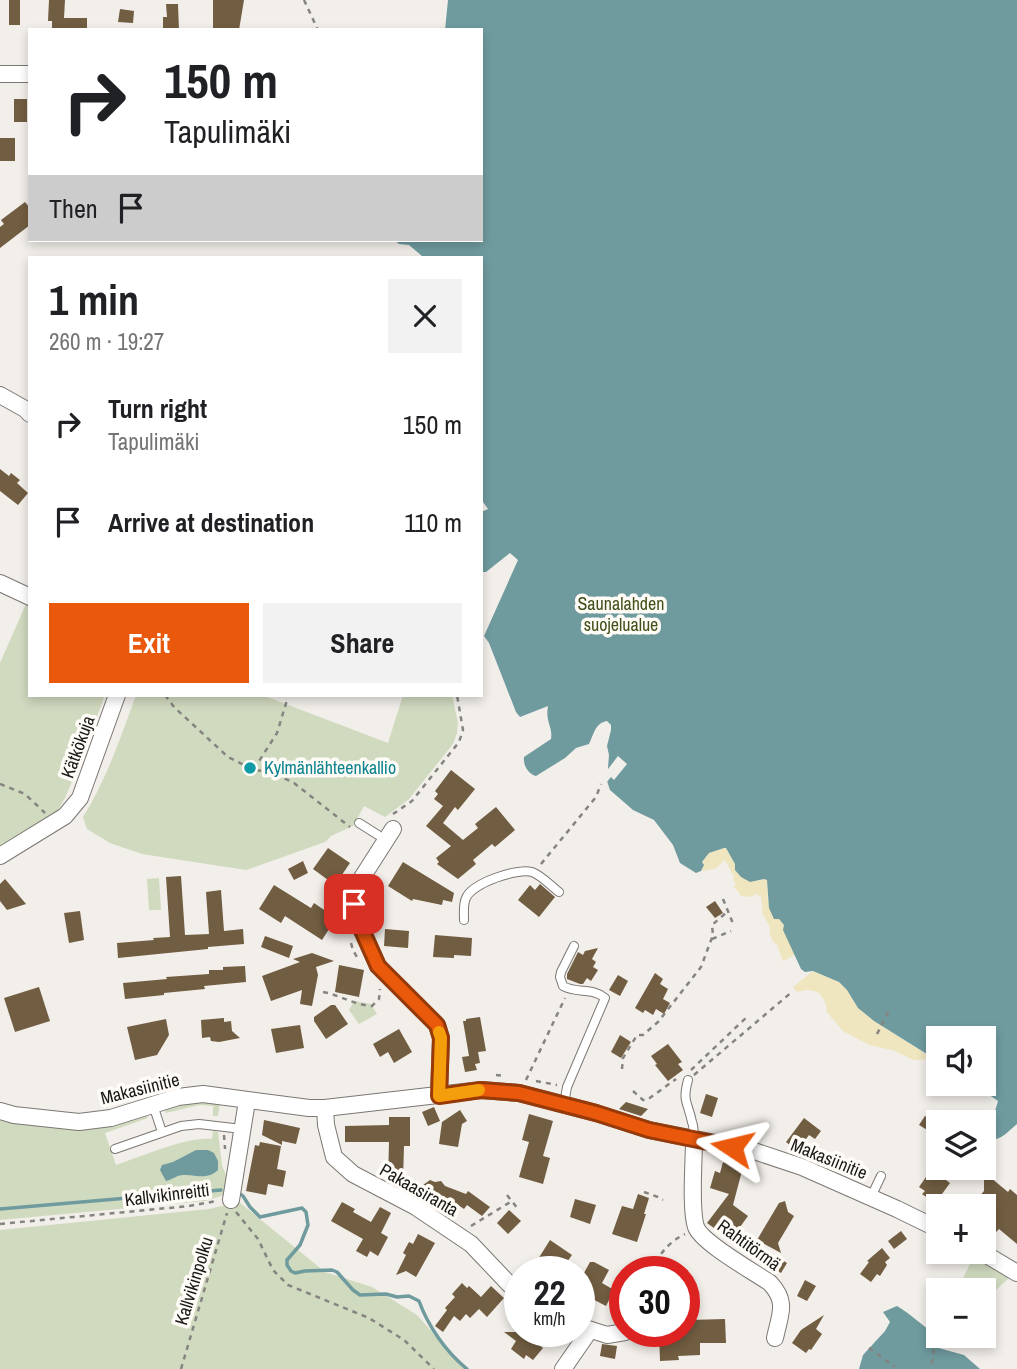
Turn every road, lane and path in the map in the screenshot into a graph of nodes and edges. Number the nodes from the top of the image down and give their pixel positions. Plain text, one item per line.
1 (304, 0) edge
2 (317, 28) edge
3 (0, 74) edge
4 (28, 74) edge
5 (0, 395) edge
6 (28, 412) edge
7 (0, 583) edge
8 (28, 596) edge
9 (116, 697) edge
10 (166, 697) edge
11 (457, 697) edge
12 (287, 700) dead end
13 (254, 770) junction
14 (0, 784) edge
15 (601, 784) dead end
16 (54, 823) junction
17 (356, 827) joint
18 (386, 832) junction
19 (0, 856) edge
20 (534, 872) junction
21 (559, 892) dead end
22 (723, 899) dead end
23 (727, 912) junction
24 (464, 920) dead end
25 (734, 926) dead end
26 (731, 931) dead end
27 (349, 936) dead end
28 (712, 939) junction
29 (574, 946) dead end
30 (360, 961) dead end
31 (379, 985) dead end
32 (793, 991) dead end
33 (323, 992) dead end
34 (562, 1004) dead end
35 (890, 1009) dead end
36 (749, 1015) dead end
37 (877, 1034) dead end
38 (622, 1069) dead end
39 (687, 1076) junction
40 (526, 1080) dead end
41 (676, 1080) dead end
42 (633, 1091) dead end
43 (439, 1096) junction
44 (247, 1101) junction
45 (153, 1104) junction
46 (564, 1104) junction
47 (325, 1108) junction
48 (0, 1111) edge
49 (242, 1129) junction
50 (162, 1132) junction
51 (694, 1140) junction
52 (115, 1149) dead end
53 (881, 1176) dead end
54 (645, 1192) dead end
55 (507, 1195) dead end
56 (871, 1197) junction
57 (231, 1200) junction
58 (663, 1200) dead end
59 (512, 1201) junction
60 (518, 1209) dead end
61 (926, 1223) edge
62 (0, 1224) edge
63 (471, 1226) dead end
64 (696, 1228) junction
65 (660, 1256) edge
66 (996, 1261) edge
67 (1017, 1273) edge
68 (504, 1279) edge
69 (775, 1338) dead end
70 (575, 1347) edge
71 (869, 1348) dead end
72 (934, 1348) edge
73 (932, 1364) dead end
74 (895, 1367) edge
75 (181, 1369) edge
76 (434, 1369) edge
77 (563, 1369) edge

1 - 2 path
3 - 4 street
5 - 6 street
7 - 8 street
9 - 16 street, Kätkökuja
10 - 13 path
11 - 18 path
12 - 13 path
13 - 17 path
14 - 16 path
15 - 20 path
16 - 19 street, Kätkökuja
17 - 18 lane
18 - 43 street
20 - 21 lane
20 - 24 lane
22 - 23 path
23 - 25 path
23 - 28 path
26 - 28 path
27 - 30 path
28 - 38 path
29 - 46 lane
31 - 33 path
32 - 39 path
34 - 40 path
35 - 37 path
36 - 39 path
39 - 51 lane
41 - 42 path
43 - 46 street, Makasiinitie
43 - 47 street, Makasiinitie
44 - 45 street, Makasiinitie
44 - 47 street, Makasiinitie
44 - 49 street
45 - 48 street, Makasiinitie
45 - 50 lane
46 - 51 street, Makasiinitie
47 - 68 street, Pakaasiranta
49 - 50 lane
49 - 57 street
50 - 52 lane
51 - 56 street, Makasiinitie
51 - 64 street, Rahtitörmä
53 - 56 lane
54 - 58 path
55 - 59 path
56 - 61 street, Makasiinitie
57 - 62 path, Kallvikinreitti
57 - 75 path, Kallvikinpolku
57 - 76 path, Kallvikinreitti
59 - 60 path
59 - 63 path
64 - 65 path
64 - 69 street, Rahtitörmä
66 - 67 street
70 - 77 street
71 - 74 path
72 - 73 path

